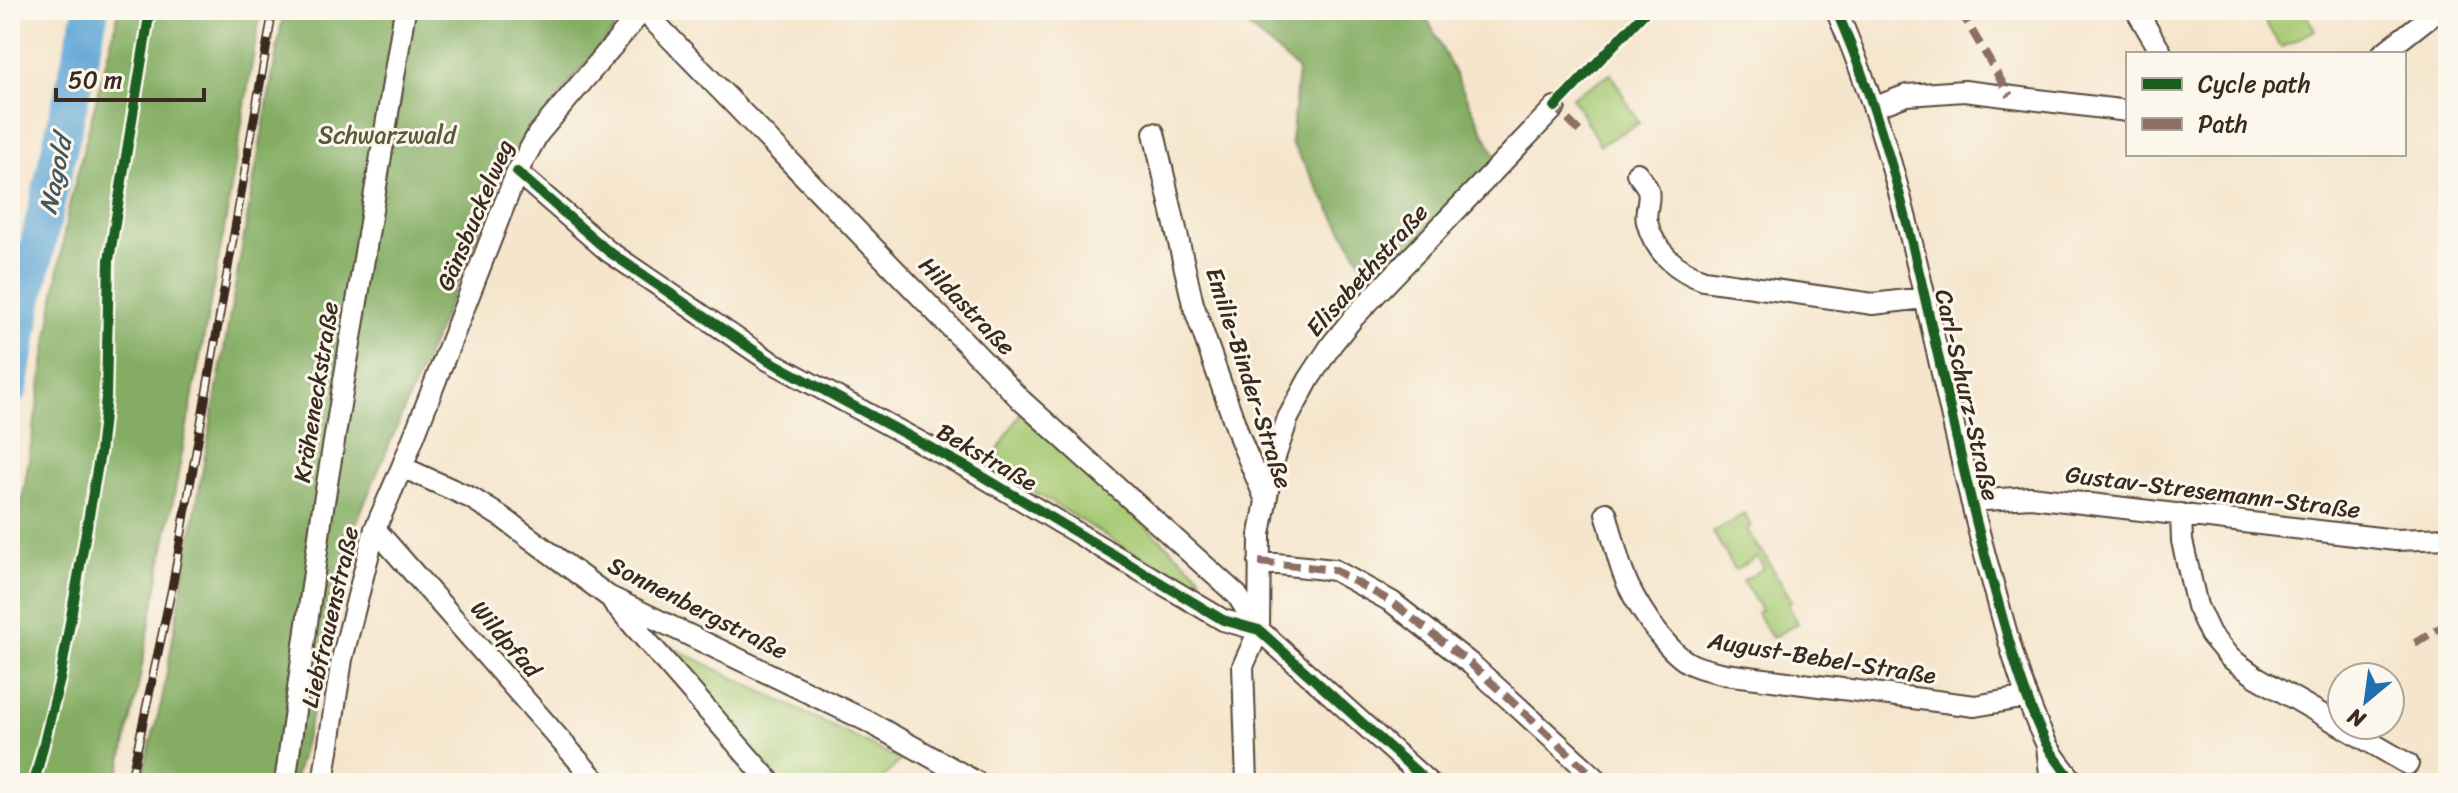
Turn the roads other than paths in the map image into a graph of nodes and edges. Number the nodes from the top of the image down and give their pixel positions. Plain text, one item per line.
1 (405, 10) edge
2 (643, 10) edge
3 (1836, 10) edge
4 (2136, 10) edge
5 (2438, 10) edge
6 (2161, 52) edge
7 (2385, 52) edge
8 (1555, 107) dead end
9 (1875, 107) junction
10 (2126, 111) edge
11 (1154, 133) dead end
12 (517, 172) junction
13 (1637, 173) dead end
14 (1924, 298) junction
15 (402, 467) junction
16 (1265, 498) junction
17 (1971, 501) junction
18 (1606, 513) dead end
19 (2181, 514) junction
20 (375, 529) junction
21 (2448, 538) edge
22 (1259, 562) junction
23 (608, 596) junction
24 (1259, 630) junction
25 (2027, 697) junction
26 (2047, 746) junction
27 (2408, 764) dead end
28 (285, 783) edge
29 (323, 783) edge
30 (598, 783) edge
31 (771, 783) edge
32 (978, 783) edge
33 (1247, 783) edge
34 (1429, 783) edge
35 (1601, 783) edge
36 (2051, 783) edge
37 (2074, 783) edge

1 - 28 street, Kräheneckstraße
2 - 12 street, Gänsbuckelweg
2 - 24 street, Hildastraße
3 - 9 street, Carl-Schurz-Straße
4 - 6 street
5 - 7 street
8 - 16 street, Elisabethstraße
9 - 10 street
9 - 14 street, Carl-Schurz-Straße
11 - 16 street, Emilie-Binder-Straße
12 - 15 street, Gänsbuckelweg
12 - 24 street, Bekstraße
13 - 14 street
14 - 17 street, Carl-Schurz-Straße
15 - 20 street, Liebfrauenstraße
15 - 23 street, Sonnenbergstraße
16 - 22 street, Emilie-Binder-Straße
17 - 19 street, Gustav-Stresemann-Straße
17 - 25 street, Carl-Schurz-Straße
18 - 25 street, August-Bebel-Straße
19 - 21 street, Gustav-Stresemann-Straße
19 - 27 street
20 - 29 street, Liebfrauenstraße
20 - 30 street, Wildpfad
22 - 24 street, Emilie-Binder-Straße
22 - 35 street
23 - 31 street
23 - 32 street, Sonnenbergstraße
24 - 33 street, Emilie-Binder-Straße
24 - 34 street, Bekstraße
25 - 26 street, Carl-Schurz-Straße
26 - 36 street, Carl-Schurz-Straße
26 - 37 street, Carl-Schurz-Straße

